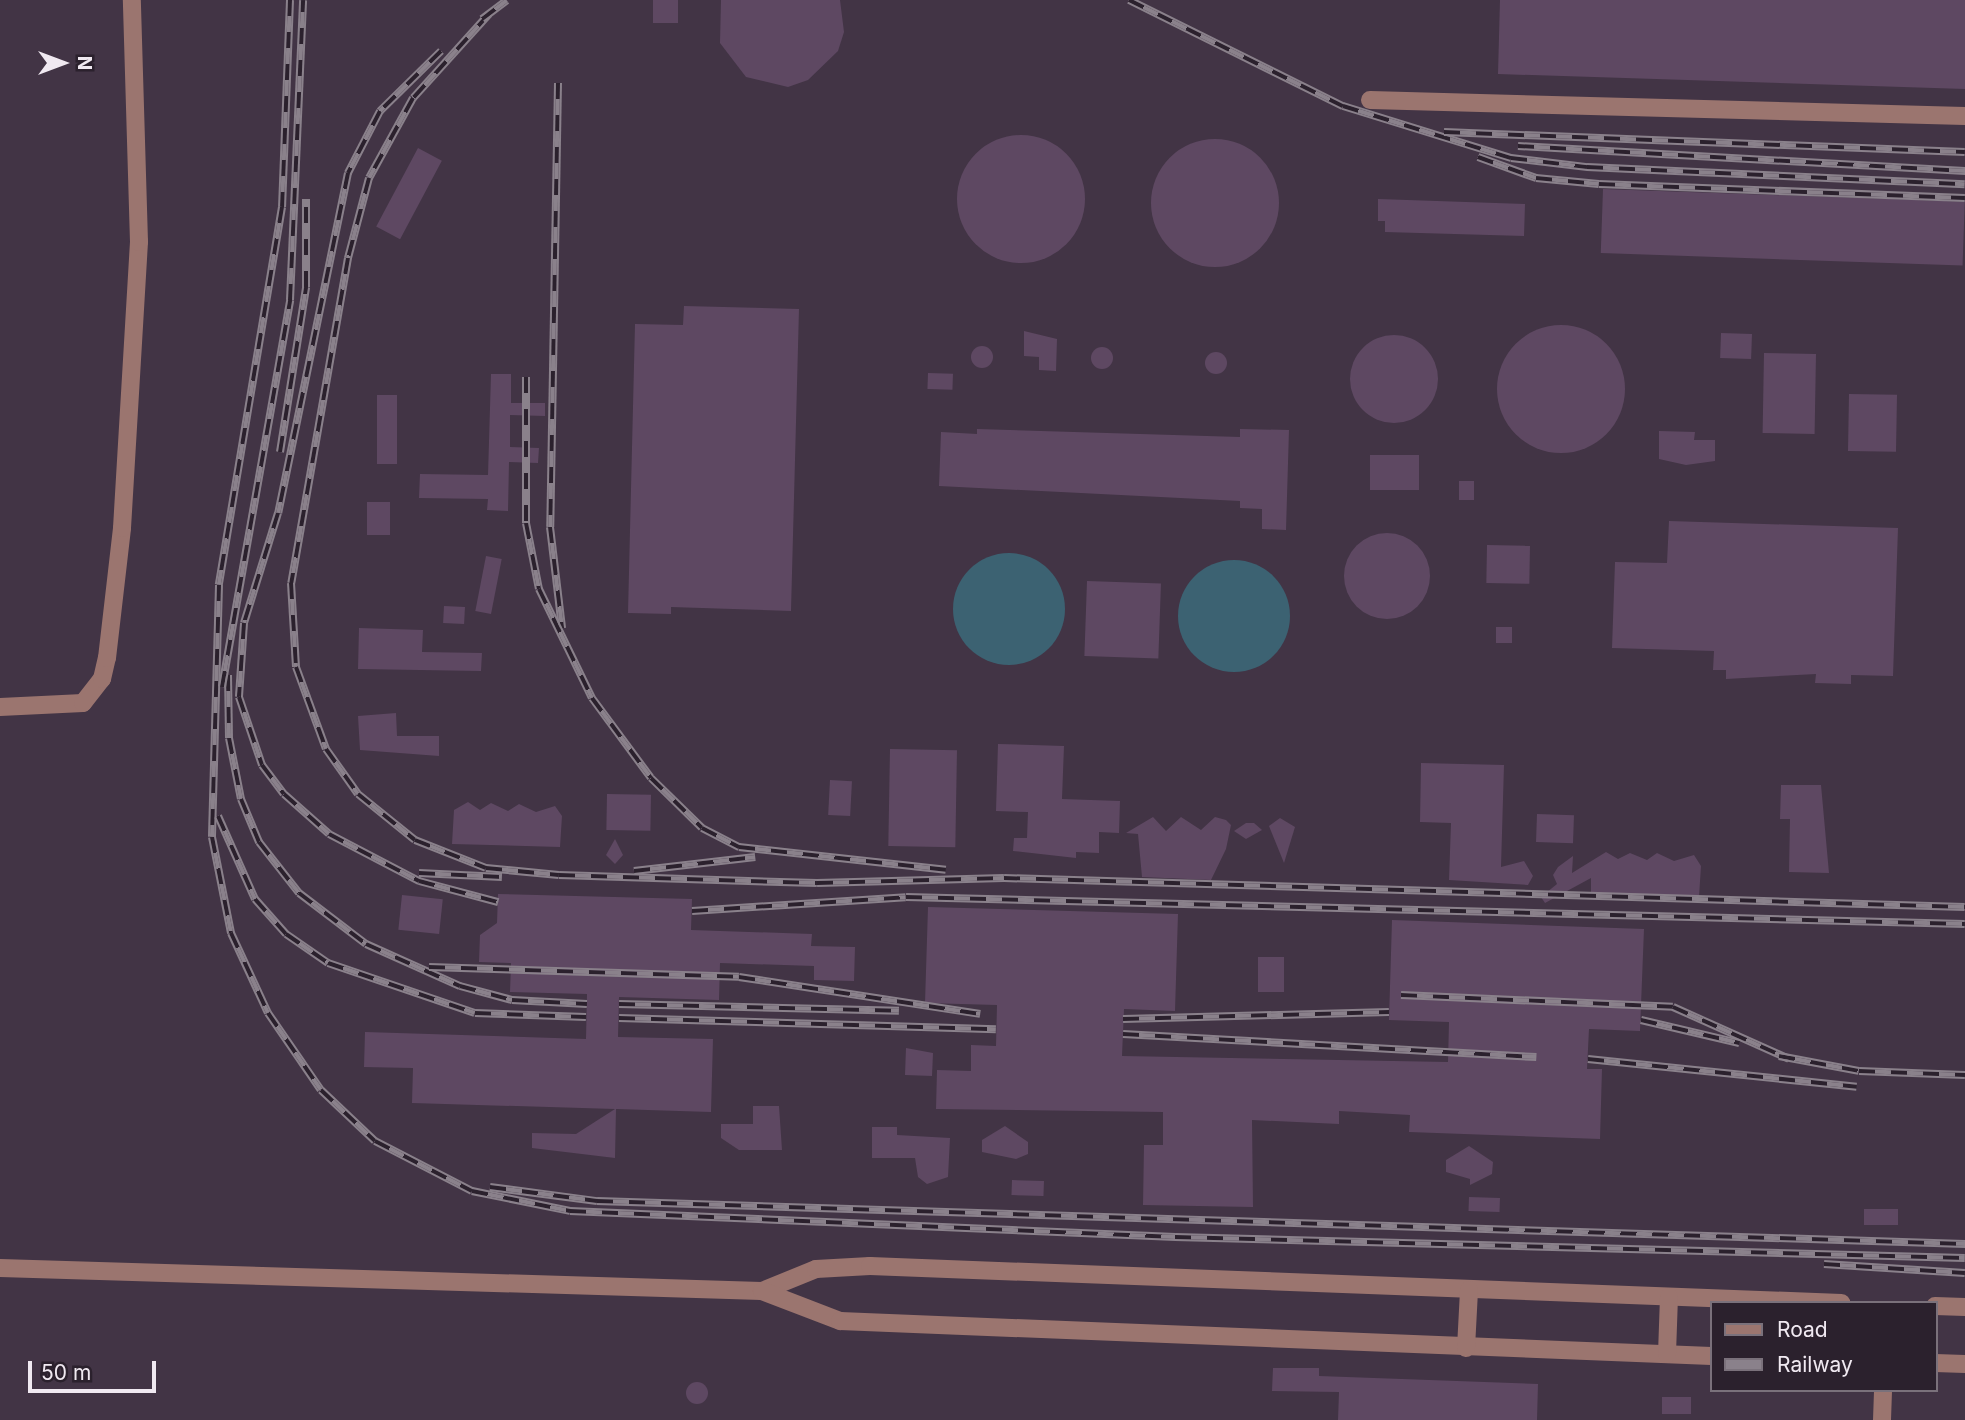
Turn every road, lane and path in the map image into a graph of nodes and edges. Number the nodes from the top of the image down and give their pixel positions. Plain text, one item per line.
1 (132, 0) edge
2 (1370, 100) dead end
3 (1965, 116) edge
4 (0, 707) edge
5 (0, 1268) edge
6 (1469, 1290) junction
7 (762, 1291) junction
8 (1669, 1297) junction
9 (1784, 1301) edge
10 (1937, 1306) edge
11 (1965, 1307) edge
12 (1466, 1348) junction
13 (1668, 1354) junction
14 (1710, 1356) edge
15 (1937, 1363) edge
16 (1965, 1363) edge
17 (1883, 1392) edge
18 (1882, 1420) edge

1 - 4 lane
2 - 3 lane
5 - 7 lane
6 - 7 lane
6 - 8 lane
6 - 12 lane
7 - 12 lane
8 - 9 lane
8 - 13 lane
10 - 11 lane
12 - 13 lane
13 - 14 lane
15 - 16 lane
17 - 18 lane

